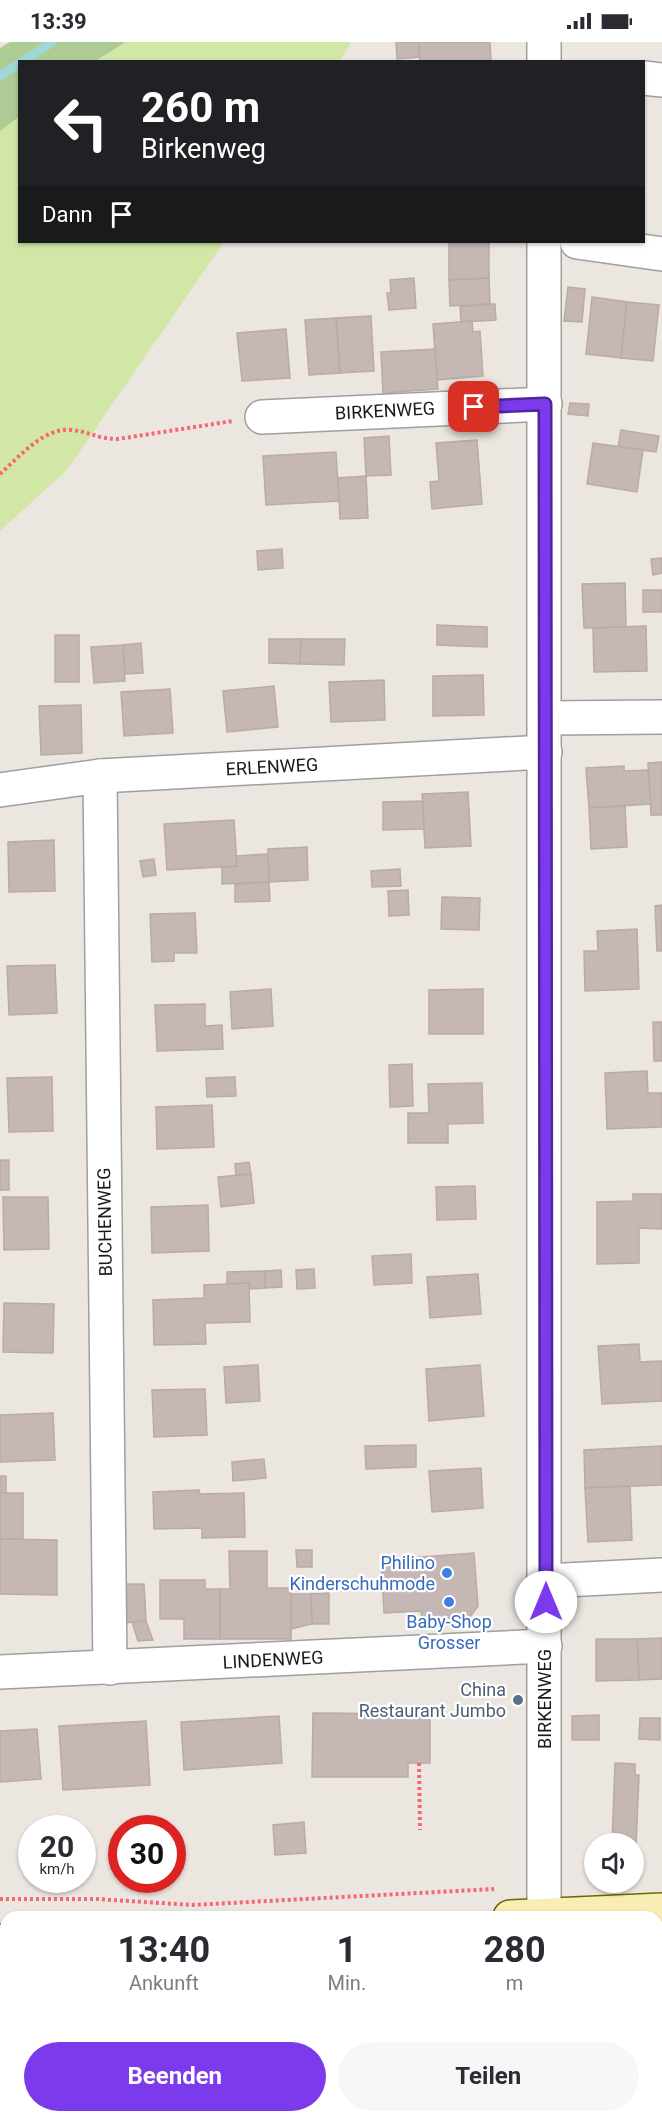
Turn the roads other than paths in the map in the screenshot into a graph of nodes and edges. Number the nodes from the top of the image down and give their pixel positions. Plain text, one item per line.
1 (544, 42) edge
2 (544, 60) edge
3 (645, 78) edge
4 (662, 80) edge
5 (544, 243) edge
6 (584, 243) edge
7 (662, 254) edge
8 (545, 404) junction
9 (262, 417) road end
10 (662, 717) edge
11 (545, 718) junction
12 (545, 752) junction
13 (100, 776) junction
14 (0, 790) edge
15 (662, 1575) edge
16 (546, 1581) junction
17 (545, 1646) junction
18 (110, 1668) junction
19 (0, 1672) edge
20 (504, 1903) edge
21 (662, 1910) edge
22 (531, 1911) edge
23 (544, 1911) edge
24 (638, 1911) edge

1 - 2 street
3 - 4 street
5 - 8 street, BIRKENWEG
6 - 7 street
8 - 9 street, BIRKENWEG
8 - 11 street, BIRKENWEG
10 - 11 street
11 - 12 street, BIRKENWEG
12 - 13 street, ERLENWEG
12 - 16 street, BIRKENWEG
13 - 14 street, ERLENWEG
13 - 18 street, BUCHENWEG
15 - 16 street
16 - 17 street, BIRKENWEG
17 - 18 street, LINDENWEG
17 - 23 street, BIRKENWEG
18 - 19 street, LINDENWEG
20 - 22 main road
21 - 24 main road

